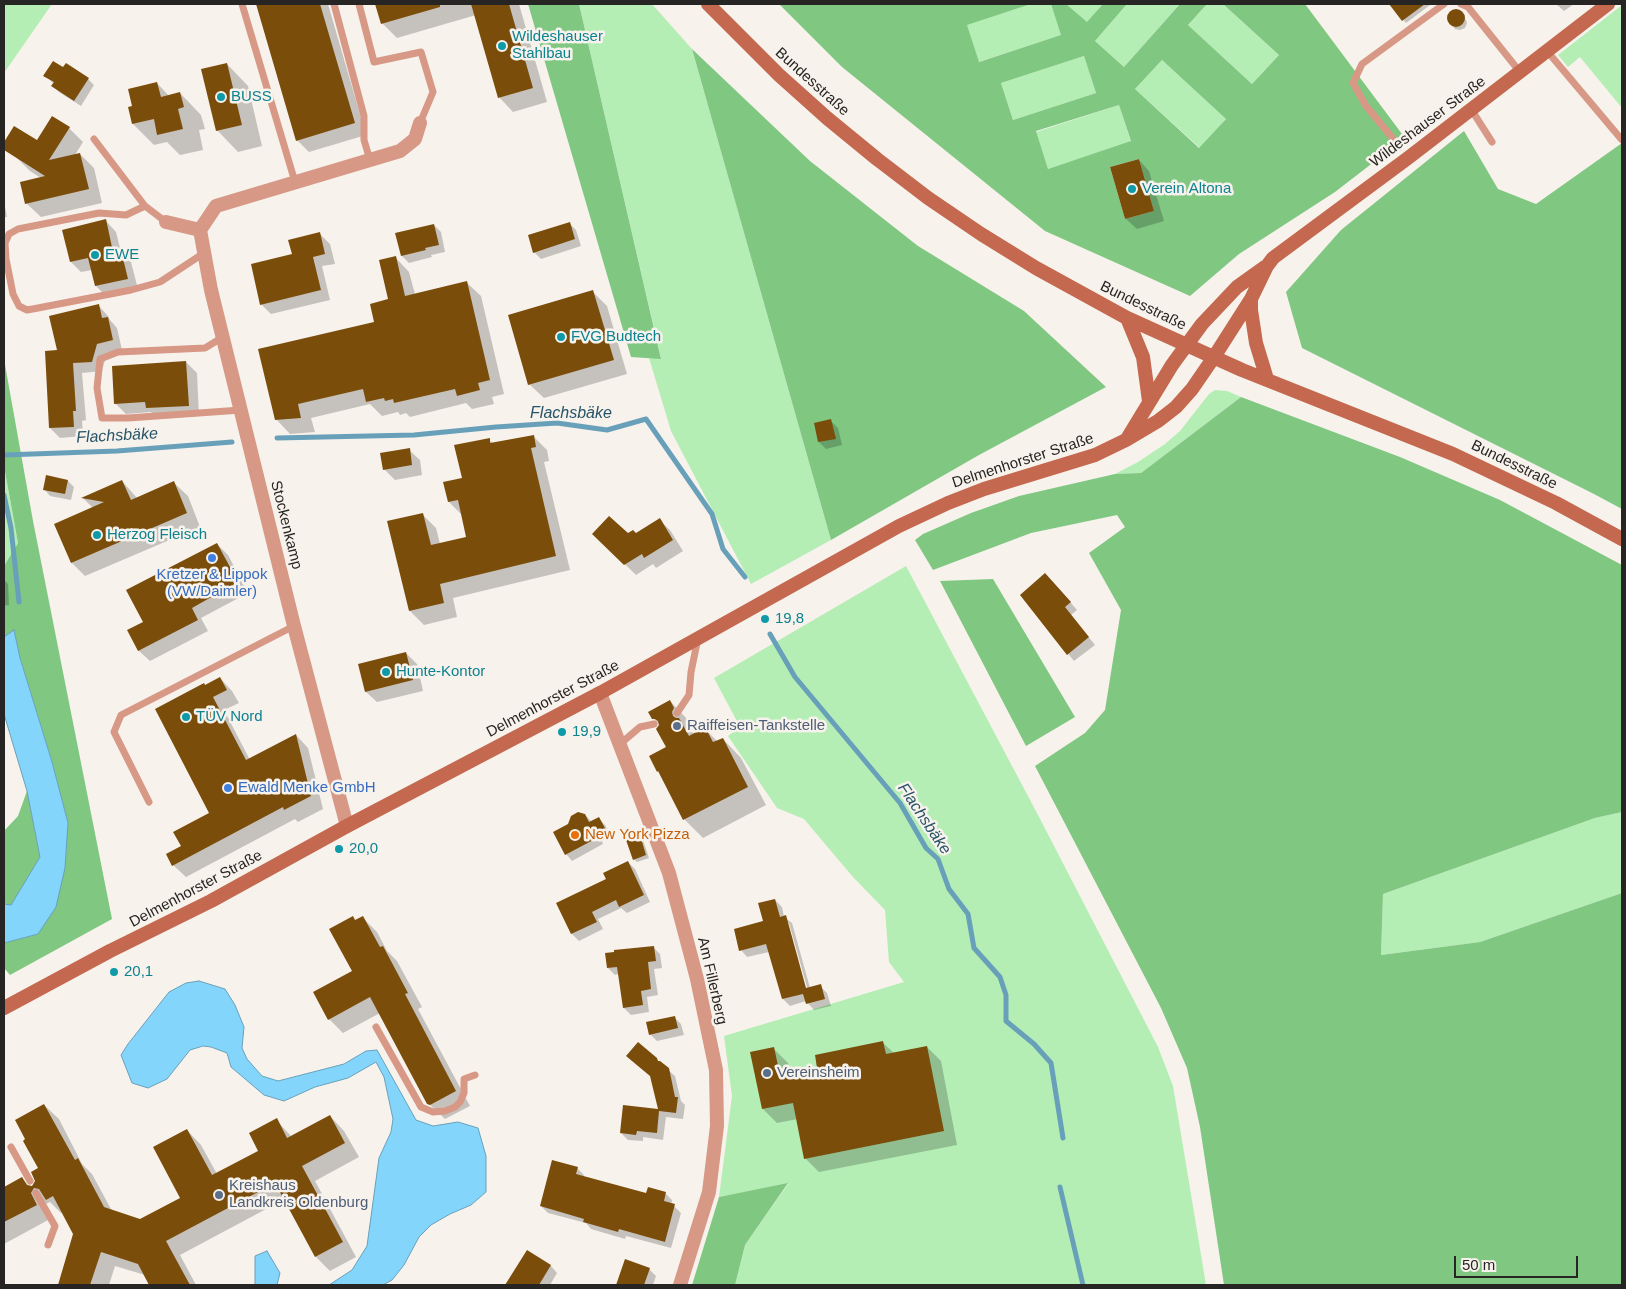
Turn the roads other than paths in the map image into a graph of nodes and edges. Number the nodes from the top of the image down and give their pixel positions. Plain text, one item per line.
1 (242, 4) edge
2 (334, 4) edge
3 (360, 4) edge
4 (708, 4) edge
5 (1444, 4) edge
6 (1461, 4) edge
7 (1608, 4) edge
8 (1547, 51) junction
9 (1520, 72) junction
10 (1471, 109) junction
11 (420, 123) joint
12 (94, 139) dead end
13 (1622, 140) edge
14 (1492, 142) dead end
15 (1400, 147) dead end
16 (370, 160) junction
17 (295, 182) junction
18 (146, 206) junction
19 (166, 222) joint
20 (200, 230) junction
21 (205, 253) junction
22 (1267, 266) junction
23 (1251, 299) junction
24 (1127, 318) junction
25 (223, 337) junction
26 (1186, 345) junction
27 (1214, 358) junction
28 (1267, 379) junction
29 (1149, 401) junction
30 (241, 410) junction
31 (1126, 440) junction
32 (1622, 539) edge
33 (294, 626) junction
34 (698, 638) junction
35 (600, 693) junction
36 (677, 713) dead end
37 (654, 724) dead end
38 (620, 744) junction
39 (150, 802) dead end
40 (347, 826) junction
41 (4, 1008) edge
42 (376, 1027) dead end
43 (475, 1075) dead end
44 (11, 1147) dead end
45 (30, 1181) dead end
46 (36, 1193) dead end
47 (48, 1245) dead end
48 (680, 1285) edge

1 - 17 lane
2 - 16 lane
3 - 11 lane
4 - 24 main road, Bundesstraße
5 - 15 lane
6 - 9 lane
7 - 8 main road, Wildeshauser Straße
8 - 9 main road, Wildeshauser Straße
8 - 13 lane
9 - 10 main road, Wildeshauser Straße
10 - 14 lane
10 - 22 main road, Wildeshauser Straße
11 - 16 street
12 - 18 lane
16 - 17 street
17 - 20 street
18 - 19 lane
18 - 21 lane
19 - 20 street
20 - 21 street, Stockenkamp
21 - 25 street, Stockenkamp
22 - 23 main road, Wildeshauser Straße
22 - 26 main road, Wildeshauser Straße
23 - 27 main road, Wildeshauser Straße
23 - 28 main road
24 - 26 main road, Bundesstraße
24 - 29 main road
25 - 30 street, Stockenkamp
25 - 30 lane
26 - 27 main road, Bundesstraße
26 - 29 main road
27 - 28 main road, Bundesstraße
27 - 31 main road, Delmenhorster Straße
28 - 32 main road, Bundesstraße
29 - 31 main road
30 - 33 street, Stockenkamp
31 - 34 main road, Delmenhorster Straße
33 - 39 lane
33 - 40 street, Stockenkamp
34 - 35 main road, Delmenhorster Straße
34 - 36 lane
35 - 38 street, Am Fillerberg
35 - 40 main road, Delmenhorster Straße
37 - 38 lane
38 - 48 street, Am Fillerberg
40 - 41 main road, Delmenhorster Straße
42 - 43 lane
44 - 45 lane
46 - 47 lane

